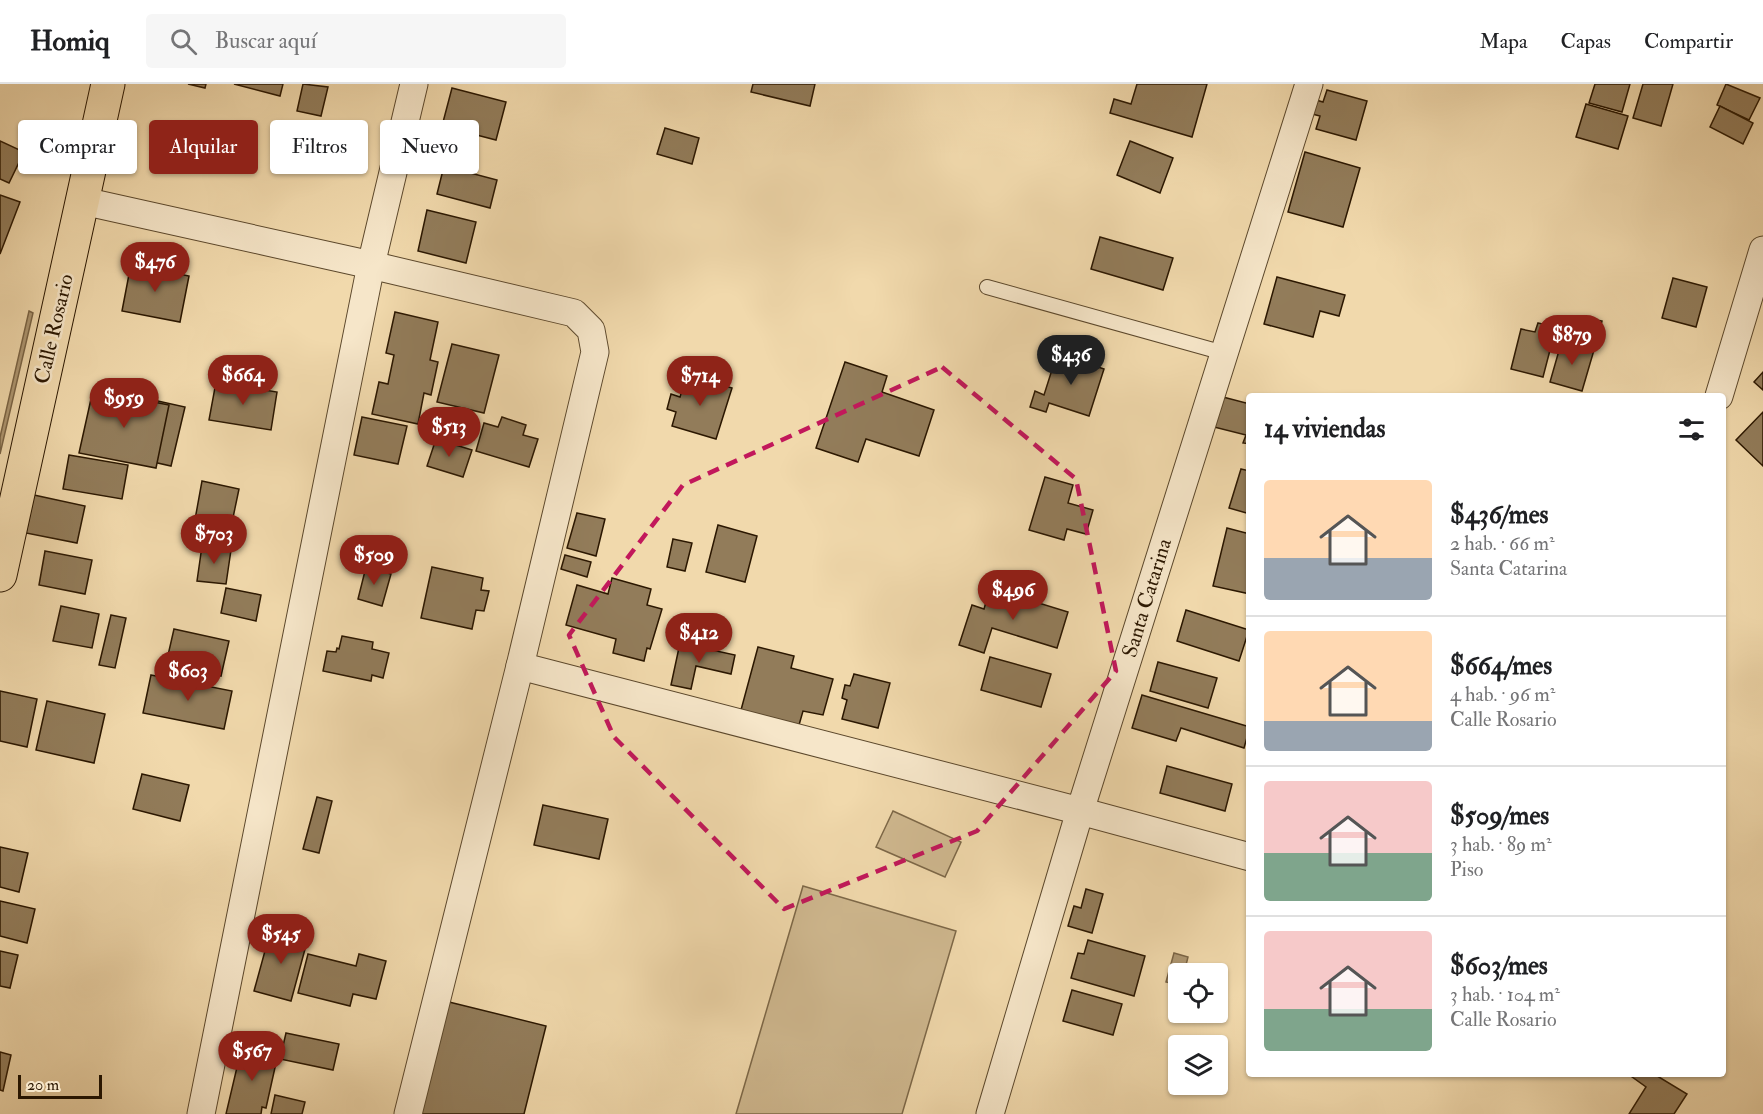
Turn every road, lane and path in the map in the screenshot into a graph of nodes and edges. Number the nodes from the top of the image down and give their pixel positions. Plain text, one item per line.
1 (108, 84) edge
2 (414, 84) edge
3 (1309, 84) edge
4 (83, 201) junction
5 (1763, 250) edge
6 (371, 265) junction
7 (987, 287) dead end
8 (1224, 352) junction
9 (1720, 393) edge
10 (0, 570) edge
11 (520, 666) junction
12 (1080, 811) junction
13 (1246, 856) edge
14 (201, 1114) edge
15 (408, 1114) edge
16 (990, 1114) edge

1 - 4 main road, Calle Rosario
2 - 6 street
3 - 8 street, Santa Catarina
4 - 6 street
4 - 10 main road, Calle Rosario
5 - 9 street
6 - 11 street
6 - 14 street
7 - 8 lane
8 - 12 street, Santa Catarina
11 - 12 street
11 - 15 street
12 - 13 street
12 - 16 street, Santa Catarina

